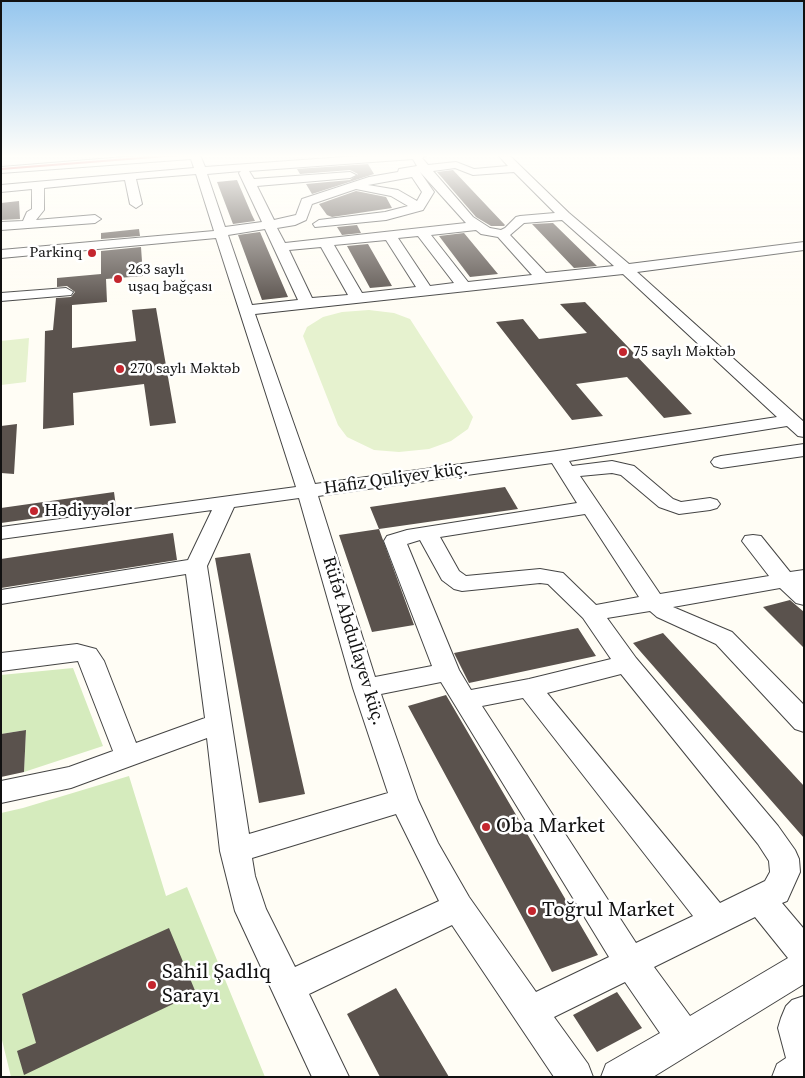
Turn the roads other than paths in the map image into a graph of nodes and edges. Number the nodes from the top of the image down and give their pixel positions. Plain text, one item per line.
1 (38, 205) edge
2 (212, 205) edge
3 (261, 205) edge
4 (305, 205) edge
5 (416, 205) edge
6 (456, 205) edge
7 (554, 205) edge
8 (419, 207) joint
9 (565, 216) junction
10 (95, 218) dead end
11 (29, 224) junction
12 (319, 224) dead end
13 (1, 226) edge
14 (476, 226) junction
15 (271, 227) junction
16 (422, 232) junction
17 (222, 233) junction
18 (502, 234) junction
19 (390, 236) junction
20 (325, 242) junction
21 (804, 246) edge
22 (281, 247) junction
23 (2, 256) edge
24 (626, 268) junction
25 (542, 277) junction
26 (464, 286) junction
27 (426, 291) junction
28 (66, 292) dead end
29 (1, 297) edge
30 (357, 298) junction
31 (307, 303) junction
32 (247, 310) junction
33 (797, 426) edge
34 (804, 450) edge
35 (721, 462) dead end
36 (562, 464) junction
37 (307, 491) junction
38 (226, 502) junction
39 (710, 504) dead end
40 (590, 507) junction
41 (1, 533) edge
42 (427, 533) junction
43 (753, 541) dead end
44 (196, 566) junction
45 (797, 585) edge
46 (1, 597) edge
47 (653, 601) junction
48 (591, 613) junction
49 (1, 662) edge
50 (627, 664) junction
51 (447, 672) junction
52 (366, 688) junction
53 (529, 688) junction
54 (465, 700) junction
55 (804, 722) edge
56 (220, 723) junction
57 (128, 756) junction
58 (1, 792) edge
59 (404, 800) junction
60 (236, 851) junction
61 (758, 899) junction
62 (458, 907) junction
63 (715, 920) junction
64 (804, 953) edge
65 (630, 962) junction
66 (804, 966) edge
67 (288, 988) junction
68 (530, 1012) junction
69 (804, 1012) edge
70 (685, 1038) junction
71 (804, 1059) edge
72 (804, 1066) edge
73 (332, 1077) edge
74 (575, 1077) edge
75 (619, 1077) edge
76 (790, 1077) edge

1 - 11 street
2 - 17 street, Rüfət Abdullayev küç.
3 - 15 street
4 - 15 street
5 - 8 street
6 - 14 street
7 - 9 street
8 - 12 street
9 - 18 street
9 - 24 street
10 - 11 street
11 - 13 street
14 - 16 street
14 - 18 street
15 - 17 street
15 - 22 street
16 - 19 street
16 - 26 street
17 - 23 street
17 - 32 street, Rüfət Abdullayev küç.
18 - 25 street
19 - 20 street
19 - 27 street
20 - 22 street
20 - 30 street
21 - 24 street
22 - 31 street
24 - 25 street
24 - 33 street
25 - 26 street
26 - 27 street
27 - 30 street
28 - 29 street
30 - 31 street
31 - 32 street
32 - 37 street, Rüfət Abdullayev küç.
33 - 36 street, Hafiz Quliyev küç.
34 - 35 street
36 - 37 street, Hafiz Quliyev küç.
36 - 39 street
36 - 40 street
37 - 38 street, Hafiz Quliyev küç.
37 - 52 street, Rüfət Abdullayev küç.
38 - 41 street, Hafiz Quliyev küç.
38 - 44 street
40 - 42 street
40 - 47 street
42 - 48 street
42 - 51 street
43 - 45 street
44 - 46 street
44 - 56 street
45 - 47 street
47 - 48 street
47 - 55 street
48 - 50 street
49 - 57 street
50 - 53 street
50 - 61 street
51 - 52 street
51 - 54 street
52 - 59 street, Rüfət Abdullayev küç.
53 - 54 street
53 - 63 street
54 - 65 street
56 - 57 street
56 - 60 street
57 - 58 street
59 - 60 street
59 - 62 street, Rüfət Abdullayev küç.
60 - 67 street
61 - 63 street
61 - 64 street
62 - 67 street
62 - 68 street, Rüfət Abdullayev küç.
63 - 65 street
65 - 68 street
65 - 70 street
66 - 70 street
67 - 73 street
68 - 74 street, Rüfət Abdullayev küç.
69 - 71 street
70 - 75 street
72 - 76 street

